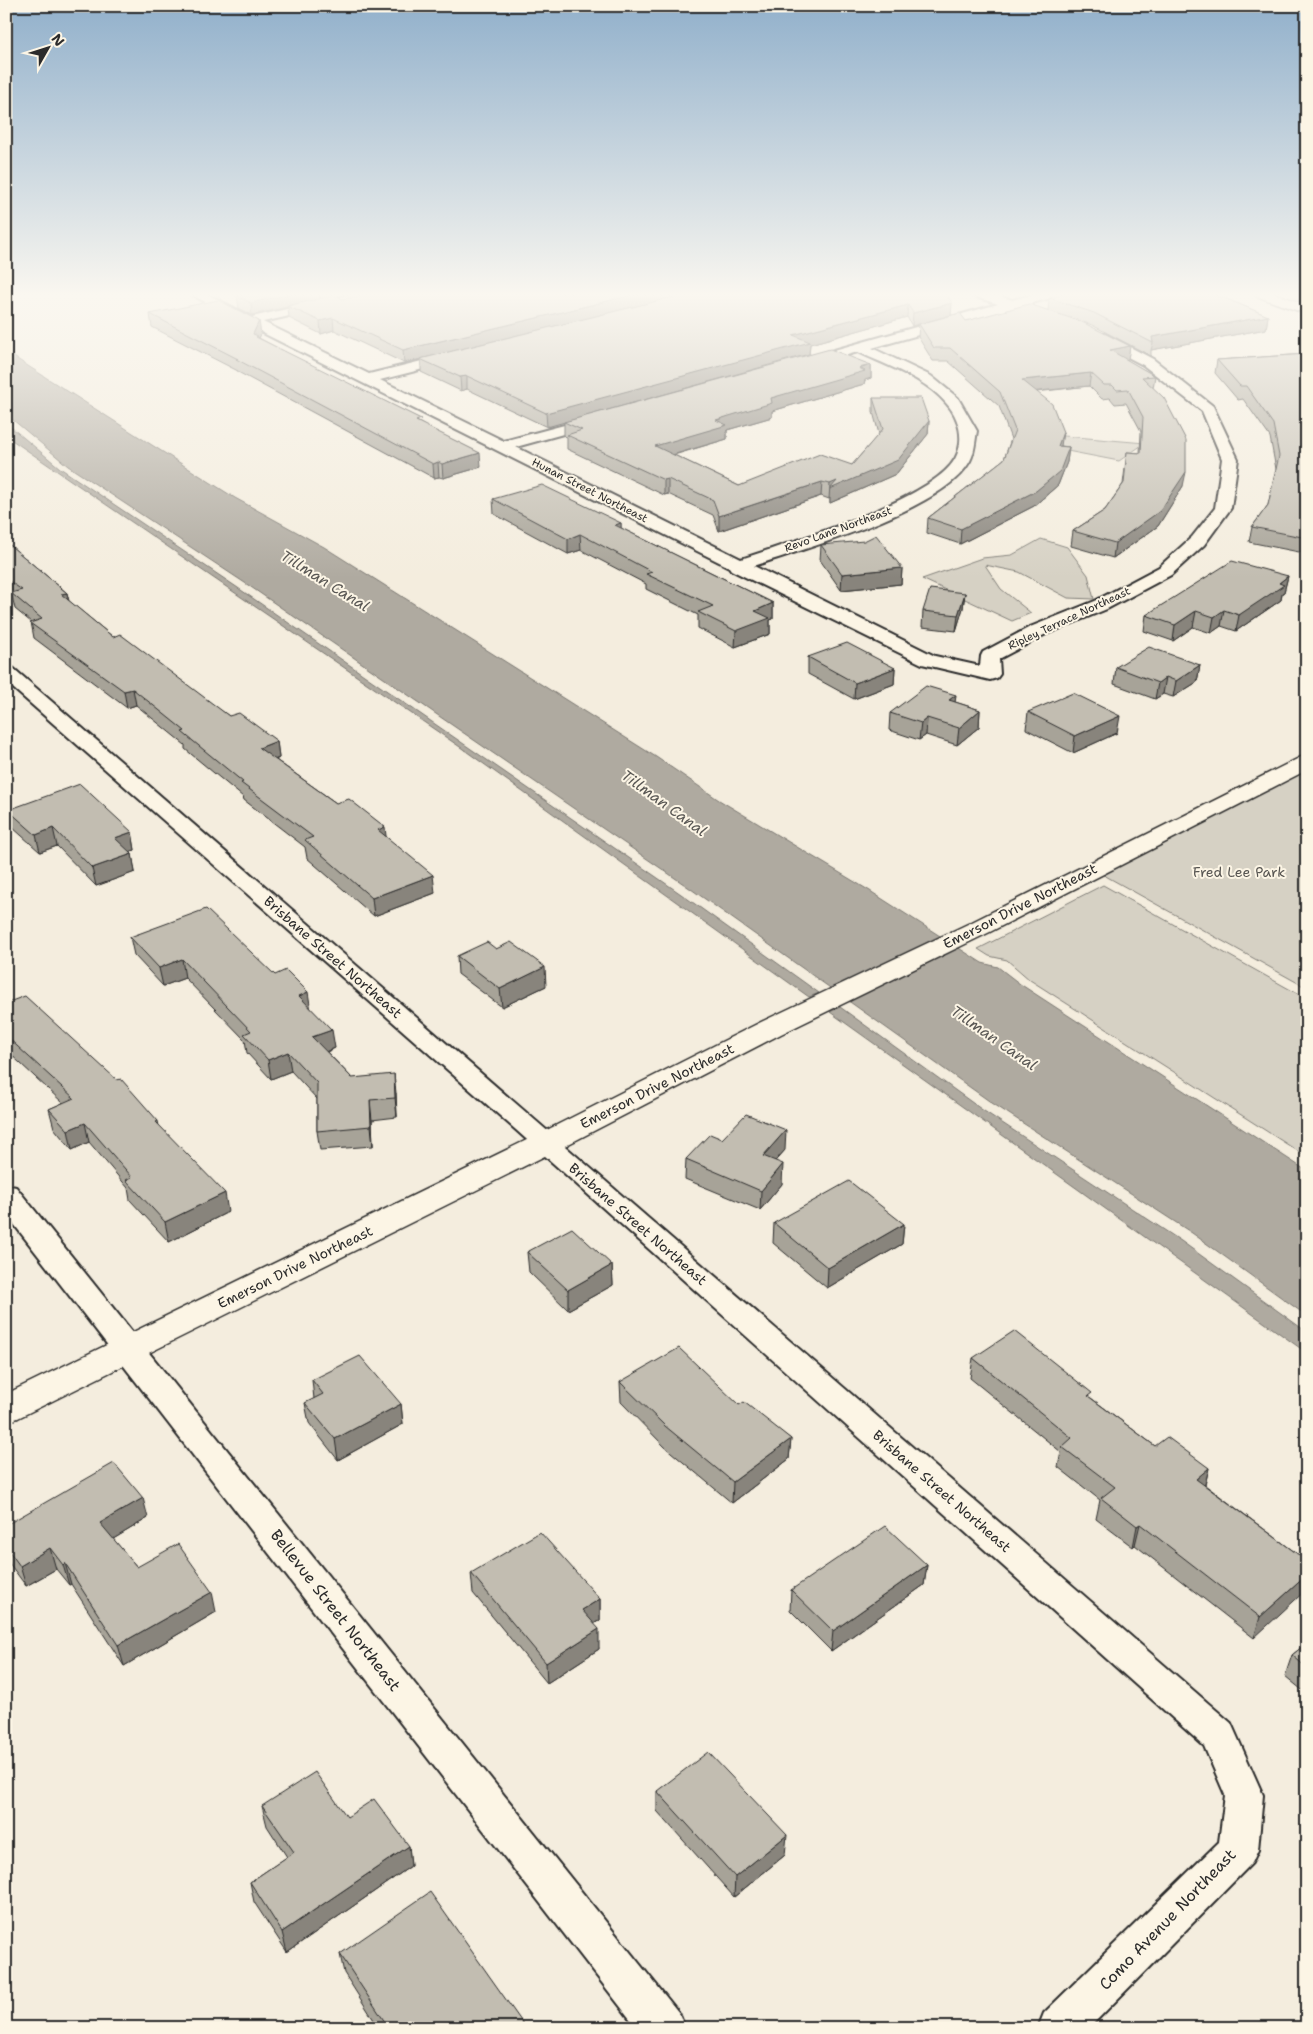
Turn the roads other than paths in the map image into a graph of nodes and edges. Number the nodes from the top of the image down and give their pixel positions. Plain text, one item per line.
1 (386, 388) edge
2 (938, 388) edge
3 (1181, 388) edge
4 (611, 416) edge
5 (504, 446) junction
6 (737, 566) junction
7 (6, 672) edge
8 (990, 674) joint
9 (1307, 761) edge
10 (546, 1143) junction
11 (6, 1194) edge
12 (130, 1348) junction
13 (6, 1410) edge
14 (1244, 1795) joint
15 (664, 2028) edge
16 (1059, 2028) edge

1 - 5 street, Hunan Street Northeast
2 - 6 street, Revo Lane Northeast
3 - 8 street, Ripley Terrace Northeast
4 - 5 street
5 - 6 street, Hunan Street Northeast
6 - 8 street, Hunan Street Northeast
7 - 10 street, Brisbane Street Northeast
9 - 10 street, Emerson Drive Northeast
10 - 12 street, Emerson Drive Northeast
10 - 14 street, Brisbane Street Northeast
11 - 12 street, Bellevue Street Northeast
12 - 13 street, Emerson Drive Northeast
12 - 15 street, Bellevue Street Northeast
14 - 16 street, Como Avenue Northeast

